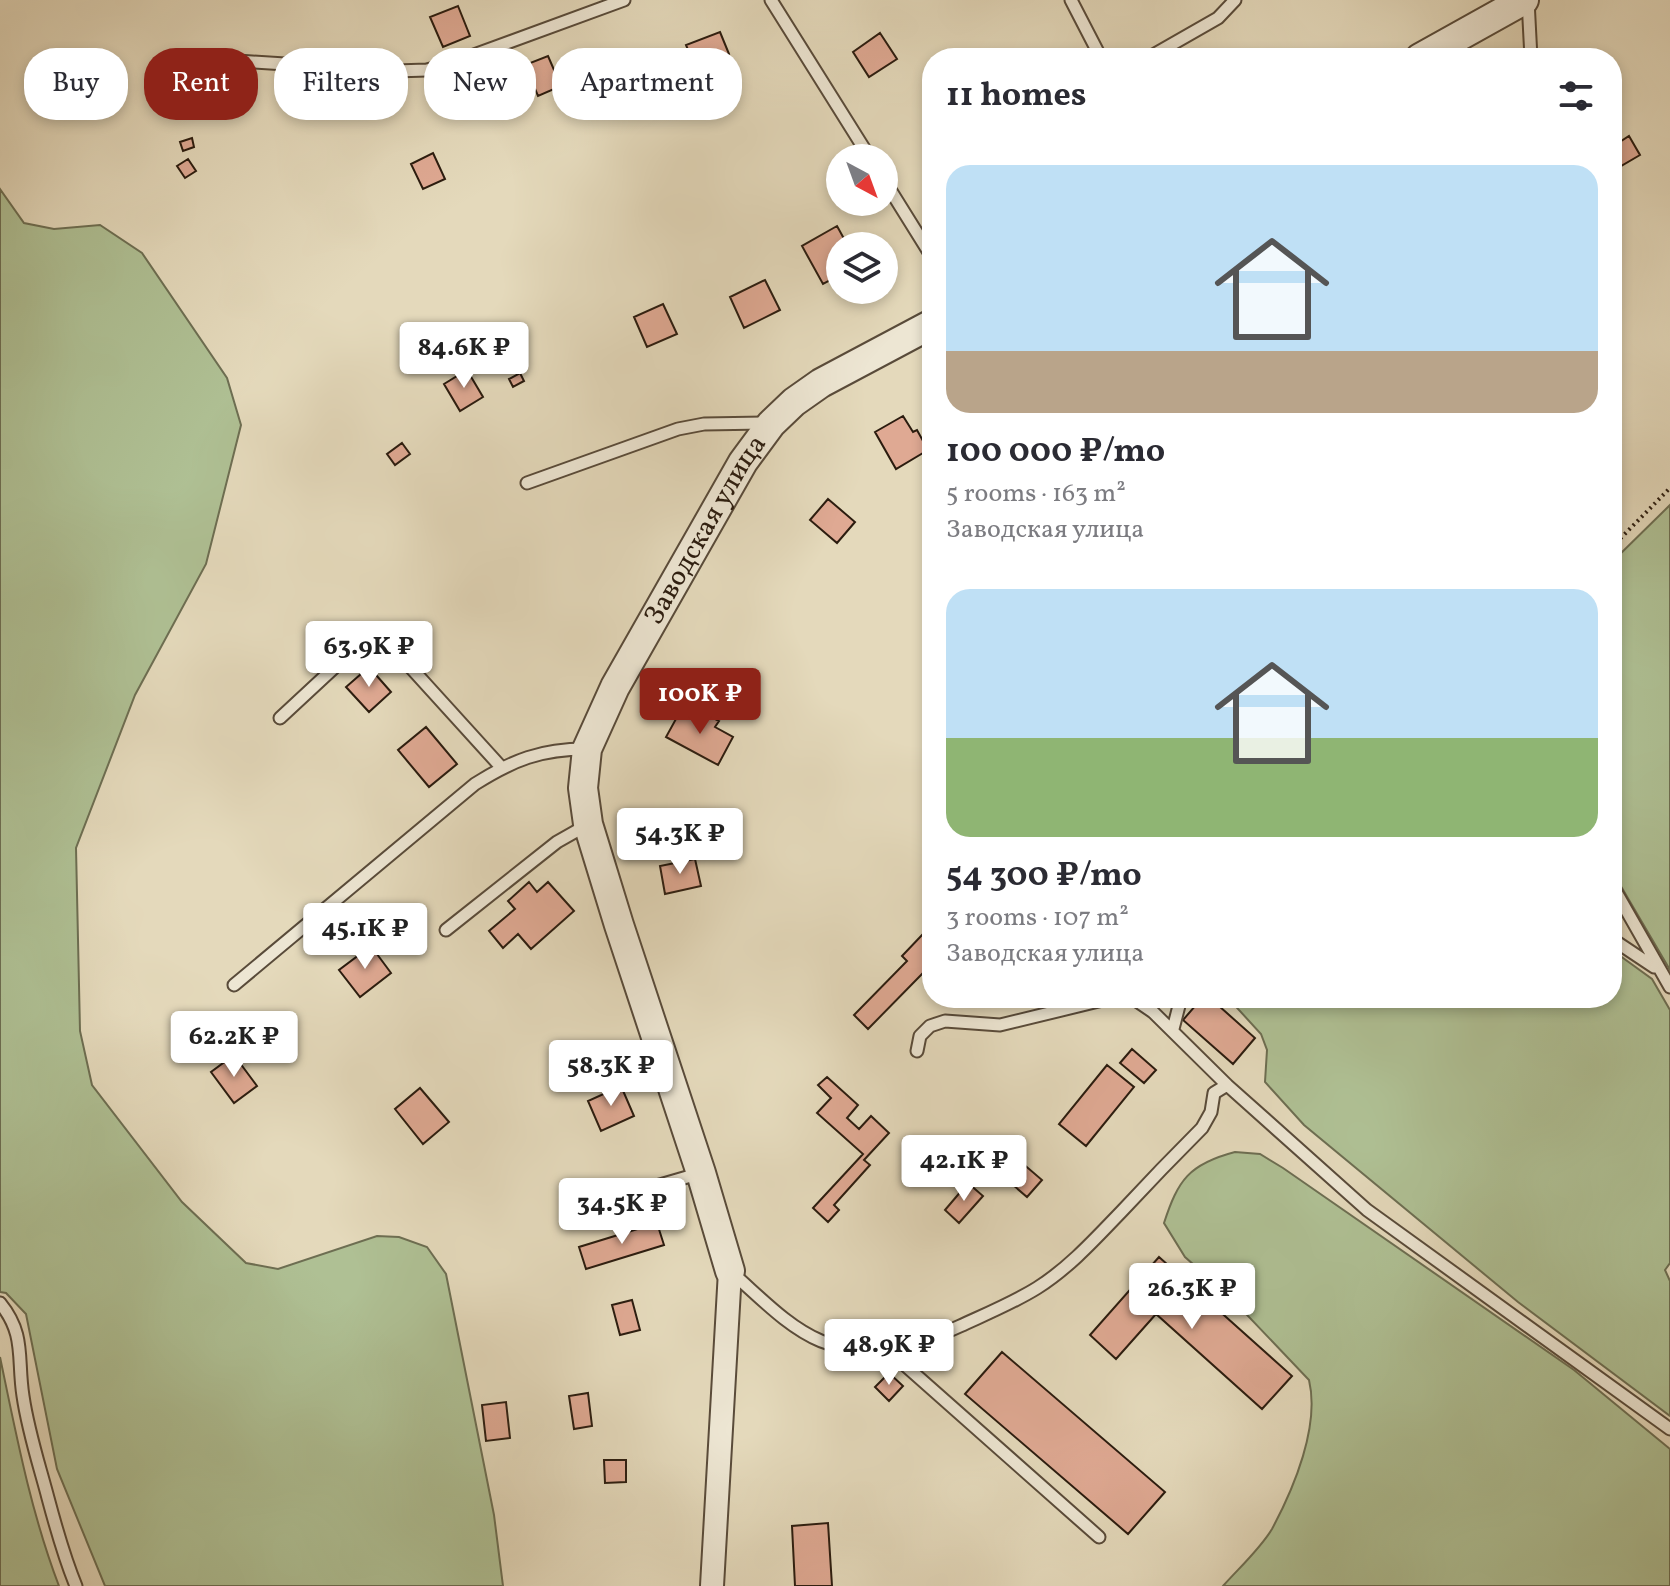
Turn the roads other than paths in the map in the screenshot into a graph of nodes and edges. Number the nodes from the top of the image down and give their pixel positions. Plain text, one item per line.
1 (624, 0) edge
2 (771, 0) edge
3 (1071, 0) edge
4 (1235, 0) edge
5 (1526, 0) edge
6 (1096, 48) edge
7 (1166, 48) edge
8 (1438, 48) edge
9 (1530, 48) edge
10 (258, 62) edge
11 (861, 144) edge
12 (898, 202) edge
13 (922, 241) edge
14 (922, 329) edge
15 (771, 424) junction
16 (527, 483) dead end
17 (280, 718) dead end
18 (587, 749) junction
19 (501, 767) junction
20 (588, 824) junction
21 (1622, 903) edge
22 (446, 930) dead end
23 (1622, 946) edge
24 (1658, 969) junction
25 (234, 985) dead end
26 (1670, 987) edge
27 (1071, 1008) edge
28 (1146, 1008) edge
29 (1178, 1008) edge
30 (1173, 1029) junction
31 (917, 1051) dead end
32 (1227, 1085) junction
33 (701, 1173) junction
34 (591, 1205) dead end
35 (730, 1271) junction
36 (0, 1303) edge
37 (890, 1352) junction
38 (1670, 1429) edge
39 (1099, 1537) dead end
40 (76, 1586) edge
41 (712, 1586) edge

1 - 10 lane
2 - 11 lane
3 - 6 lane
4 - 7 lane
5 - 8 street
5 - 9 lane
12 - 13 lane
14 - 15 street, Заводская улица
15 - 16 lane
15 - 18 street, Заводская улица
17 - 19 lane
18 - 19 lane
18 - 20 street, Заводская улица
19 - 25 lane
20 - 22 lane
20 - 33 street, Заводская улица
21 - 24 lane
23 - 24 lane
24 - 26 lane
27 - 31 lane
28 - 30 lane
29 - 30 lane
30 - 32 lane
32 - 37 lane
32 - 38 lane
33 - 34 lane
33 - 35 street, Заводская улица
35 - 37 lane
35 - 41 street
36 - 40 lane
37 - 39 lane

